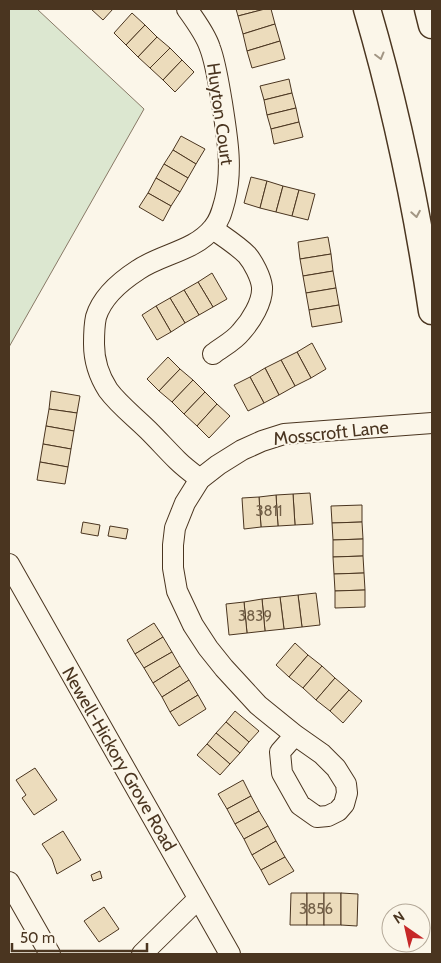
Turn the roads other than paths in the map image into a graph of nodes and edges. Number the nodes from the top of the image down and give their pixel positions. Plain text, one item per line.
1 (187, 9) edge
2 (367, 9) edge
3 (428, 9) edge
4 (432, 25) edge
5 (213, 229) junction
6 (432, 311) edge
7 (213, 354) dead end
8 (432, 423) edge
9 (200, 480) junction
10 (9, 564) edge
11 (295, 736) dead end
12 (9, 882) edge
13 (198, 899) junction
14 (50, 954) edge
15 (142, 954) edge
16 (230, 954) edge

1 - 5 street, Huyton Court
2 -> 6 main road
3 - 4 main road
5 - 7 street
5 - 9 street, Huyton Court
8 - 9 street, Mosscroft Lane
9 - 11 street, Mosscroft Lane
10 - 13 street, Newell-Hickory Grove Road
12 - 14 street
13 - 15 street
13 - 16 street, Newell-Hickory Grove Road

